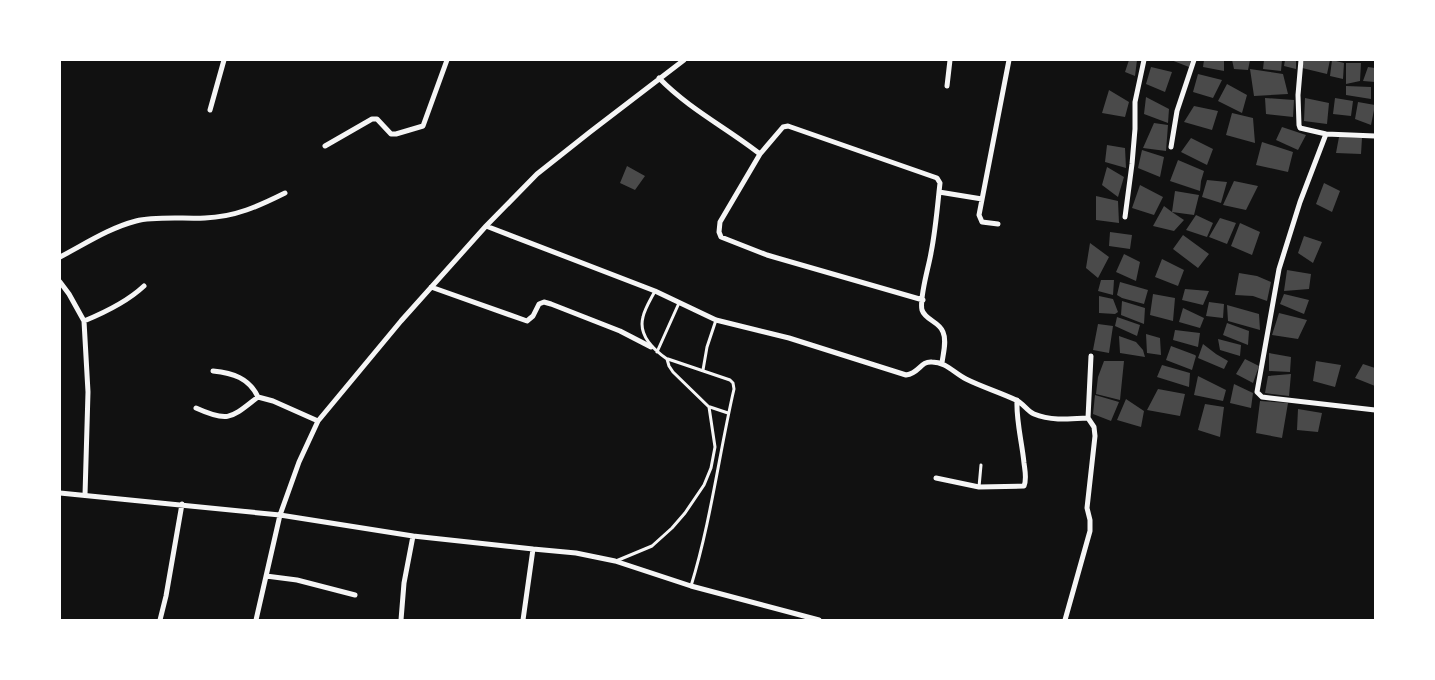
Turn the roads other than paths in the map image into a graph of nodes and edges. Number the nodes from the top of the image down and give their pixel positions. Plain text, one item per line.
1 (224, 60) edge
2 (447, 60) edge
3 (684, 60) edge
4 (950, 60) edge
5 (1009, 60) edge
6 (1144, 60) edge
7 (1194, 60) edge
8 (1301, 60) edge
9 (659, 78) junction
10 (947, 86) dead end
11 (210, 110) dead end
12 (1326, 134) junction
13 (1375, 136) edge
14 (325, 146) dead end
15 (1171, 147) dead end
16 (760, 154) junction
17 (940, 192) junction
18 (285, 193) dead end
19 (982, 199) junction
20 (1125, 217) dead end
21 (998, 224) dead end
22 (486, 226) junction
23 (60, 257) edge
24 (60, 282) edge
25 (144, 286) dead end
26 (431, 287) junction
27 (655, 291) junction
28 (923, 300) junction
29 (679, 304) junction
30 (716, 320) junction
31 (84, 321) junction
32 (650, 347) junction
33 (657, 352) junction
34 (1091, 356) dead end
35 (667, 359) junction
36 (942, 363) junction
37 (703, 370) junction
38 (213, 371) dead end
39 (258, 397) junction
40 (1017, 400) junction
41 (709, 407) junction
42 (196, 408) dead end
43 (1375, 410) edge
44 (728, 413) junction
45 (1088, 418) junction
46 (318, 421) junction
47 (981, 465) dead end
48 (936, 478) dead end
49 (979, 488) junction
50 (60, 493) edge
51 (85, 496) junction
52 (182, 504) junction
53 (280, 515) junction
54 (413, 536) junction
55 (533, 549) junction
56 (616, 561) junction
57 (266, 576) junction
58 (691, 586) junction
59 (355, 595) dead end
60 (160, 620) edge
61 (256, 620) edge
62 (401, 620) edge
63 (523, 620) edge
64 (819, 620) edge
65 (1065, 620) edge

1 - 11 street
2 - 14 street
3 - 9 street
4 - 10 street
5 - 19 street
6 - 20 street
7 - 15 street
8 - 12 street
9 - 16 street
9 - 22 street
12 - 13 street
12 - 43 street
16 - 17 street
16 - 28 street
17 - 19 street
17 - 28 street
18 - 23 street
19 - 21 street
22 - 26 street
22 - 27 street
24 - 31 street
25 - 31 street
26 - 32 street
26 - 46 street
27 - 29 street
27 - 32 lane
28 - 36 street
29 - 30 street
29 - 33 lane
30 - 36 street
30 - 37 lane
31 - 51 street
32 - 33 lane
33 - 35 lane
34 - 45 street
35 - 37 lane
35 - 41 lane
36 - 40 street
37 - 44 lane
38 - 39 street
39 - 42 street
39 - 46 street
40 - 45 street
40 - 49 street
41 - 44 lane
41 - 56 lane
44 - 58 lane
45 - 65 street
46 - 53 street
47 - 49 lane
48 - 49 street
50 - 51 street
51 - 52 street
52 - 53 street
52 - 60 street
53 - 54 street
53 - 57 street
54 - 55 street
54 - 62 street
55 - 56 street
55 - 63 street
56 - 58 street
57 - 59 street
57 - 61 street
58 - 64 street

